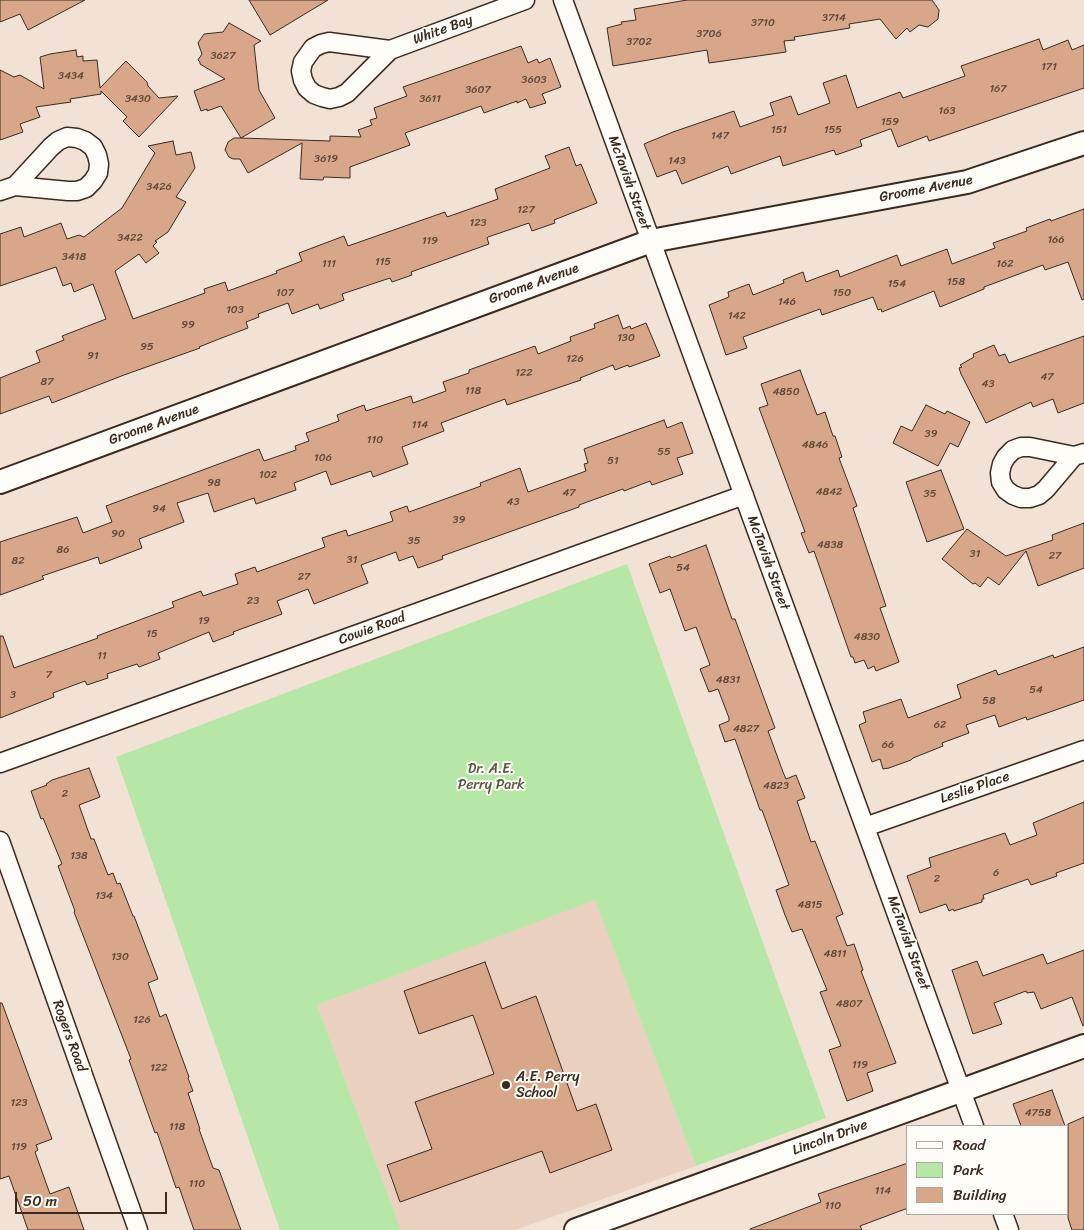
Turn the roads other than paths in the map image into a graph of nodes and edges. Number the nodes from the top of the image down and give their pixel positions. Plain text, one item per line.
1 (525, 0) edge
2 (562, 0) edge
3 (390, 50) junction
4 (1084, 142) edge
5 (651, 241) junction
6 (0, 482) edge
7 (744, 495) junction
8 (1084, 750) edge
9 (0, 764) edge
10 (865, 827) junction
11 (0, 841) edge
12 (1084, 1046) edge
13 (961, 1090) junction
14 (974, 1125) edge
15 (1003, 1215) edge
16 (138, 1230) edge
17 (576, 1230) edge
18 (1009, 1230) edge

1 - 3 street, White Bay
2 - 5 street, McTavish Street
3 - 3 street, White Bay
4 - 5 street, Groome Avenue
5 - 6 street, Groome Avenue
5 - 7 street, McTavish Street
7 - 9 street, Cowie Road
7 - 10 street, McTavish Street
8 - 10 street, Leslie Place
10 - 13 street, McTavish Street
11 - 16 street, Rogers Road
12 - 13 street, Lincoln Drive
13 - 14 street, McTavish Street
13 - 17 street, Lincoln Drive
15 - 18 street

